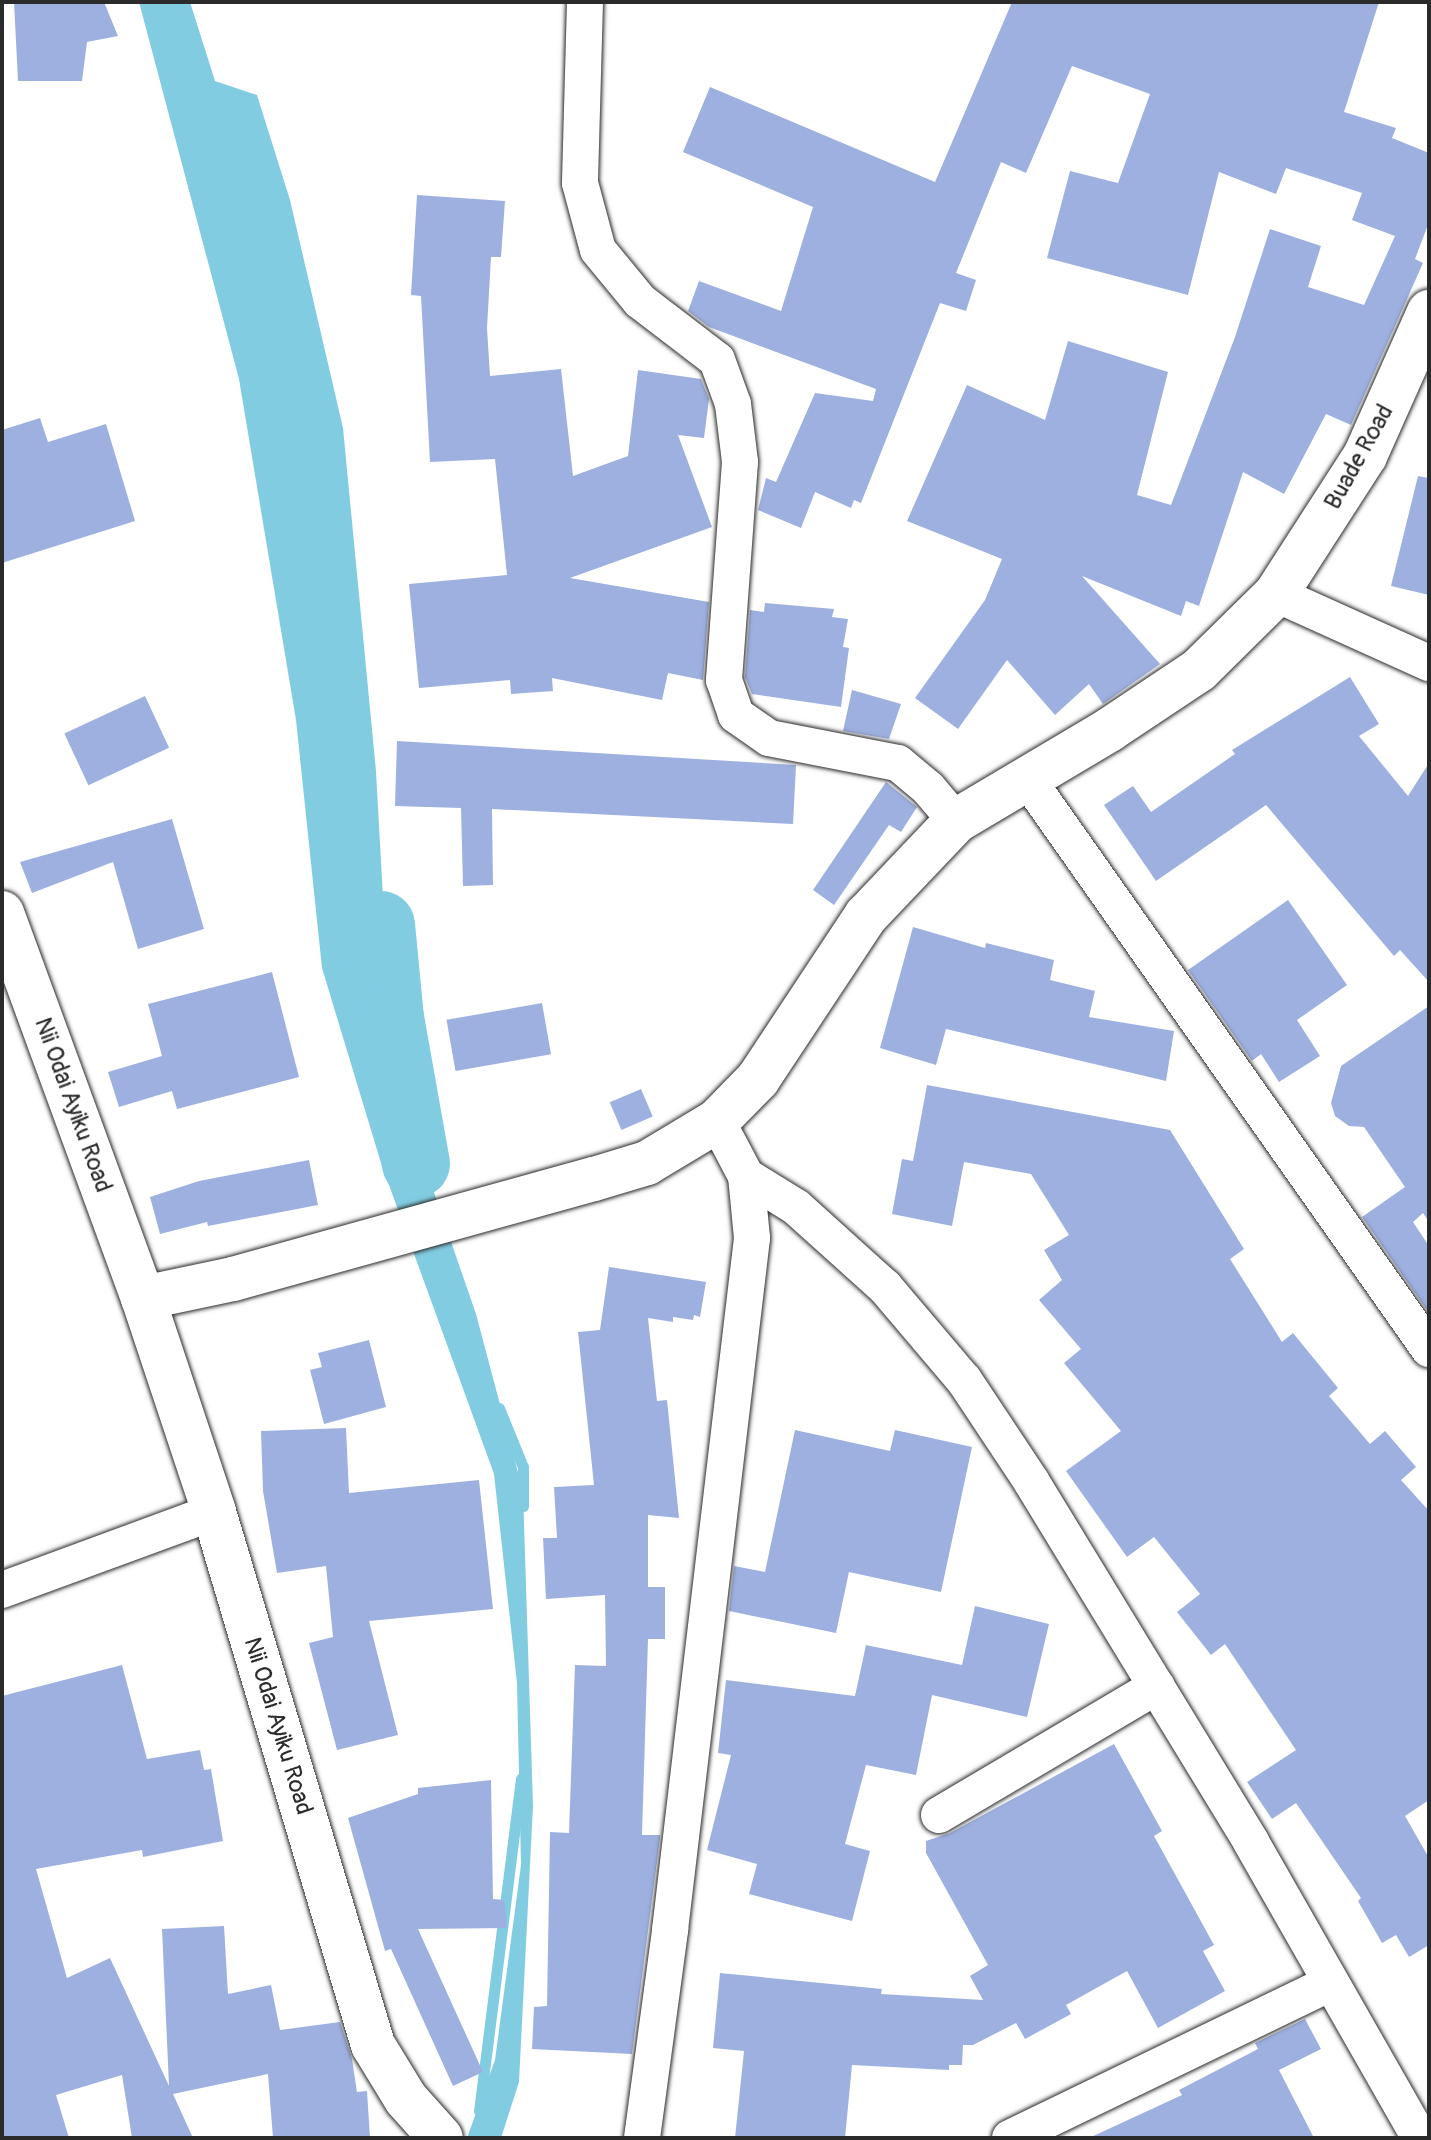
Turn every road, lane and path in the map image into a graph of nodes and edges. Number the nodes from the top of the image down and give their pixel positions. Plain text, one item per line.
1 (585, 2) edge
2 (1429, 312) edge
3 (1276, 594) junction
4 (1429, 663) edge
5 (1026, 777) junction
6 (956, 821) junction
7 (2, 913) edge
8 (717, 1121) junction
9 (746, 1176) junction
10 (143, 1298) junction
11 (1429, 1349) edge
12 (214, 1512) junction
13 (2, 1590) edge
14 (1157, 1686) junction
15 (939, 1815) dead end
16 (1331, 1983) junction
17 (441, 2138) edge
18 (642, 2138) edge
19 (1010, 2138) edge
20 (1420, 2138) edge

1 - 6 street
2 - 3 street, Buade Road
3 - 4 street
3 - 5 street, Buade Road
5 - 6 street, Buade Road
5 - 11 street
6 - 8 street, Buade Road
7 - 10 street, Nii Odai Ayiku Road
8 - 9 street
8 - 10 street
9 - 14 street
9 - 18 street
10 - 12 street, Nii Odai Ayiku Road
12 - 13 street
12 - 17 street, Nii Odai Ayiku Road
14 - 15 street
14 - 16 street
16 - 19 street
16 - 20 street

